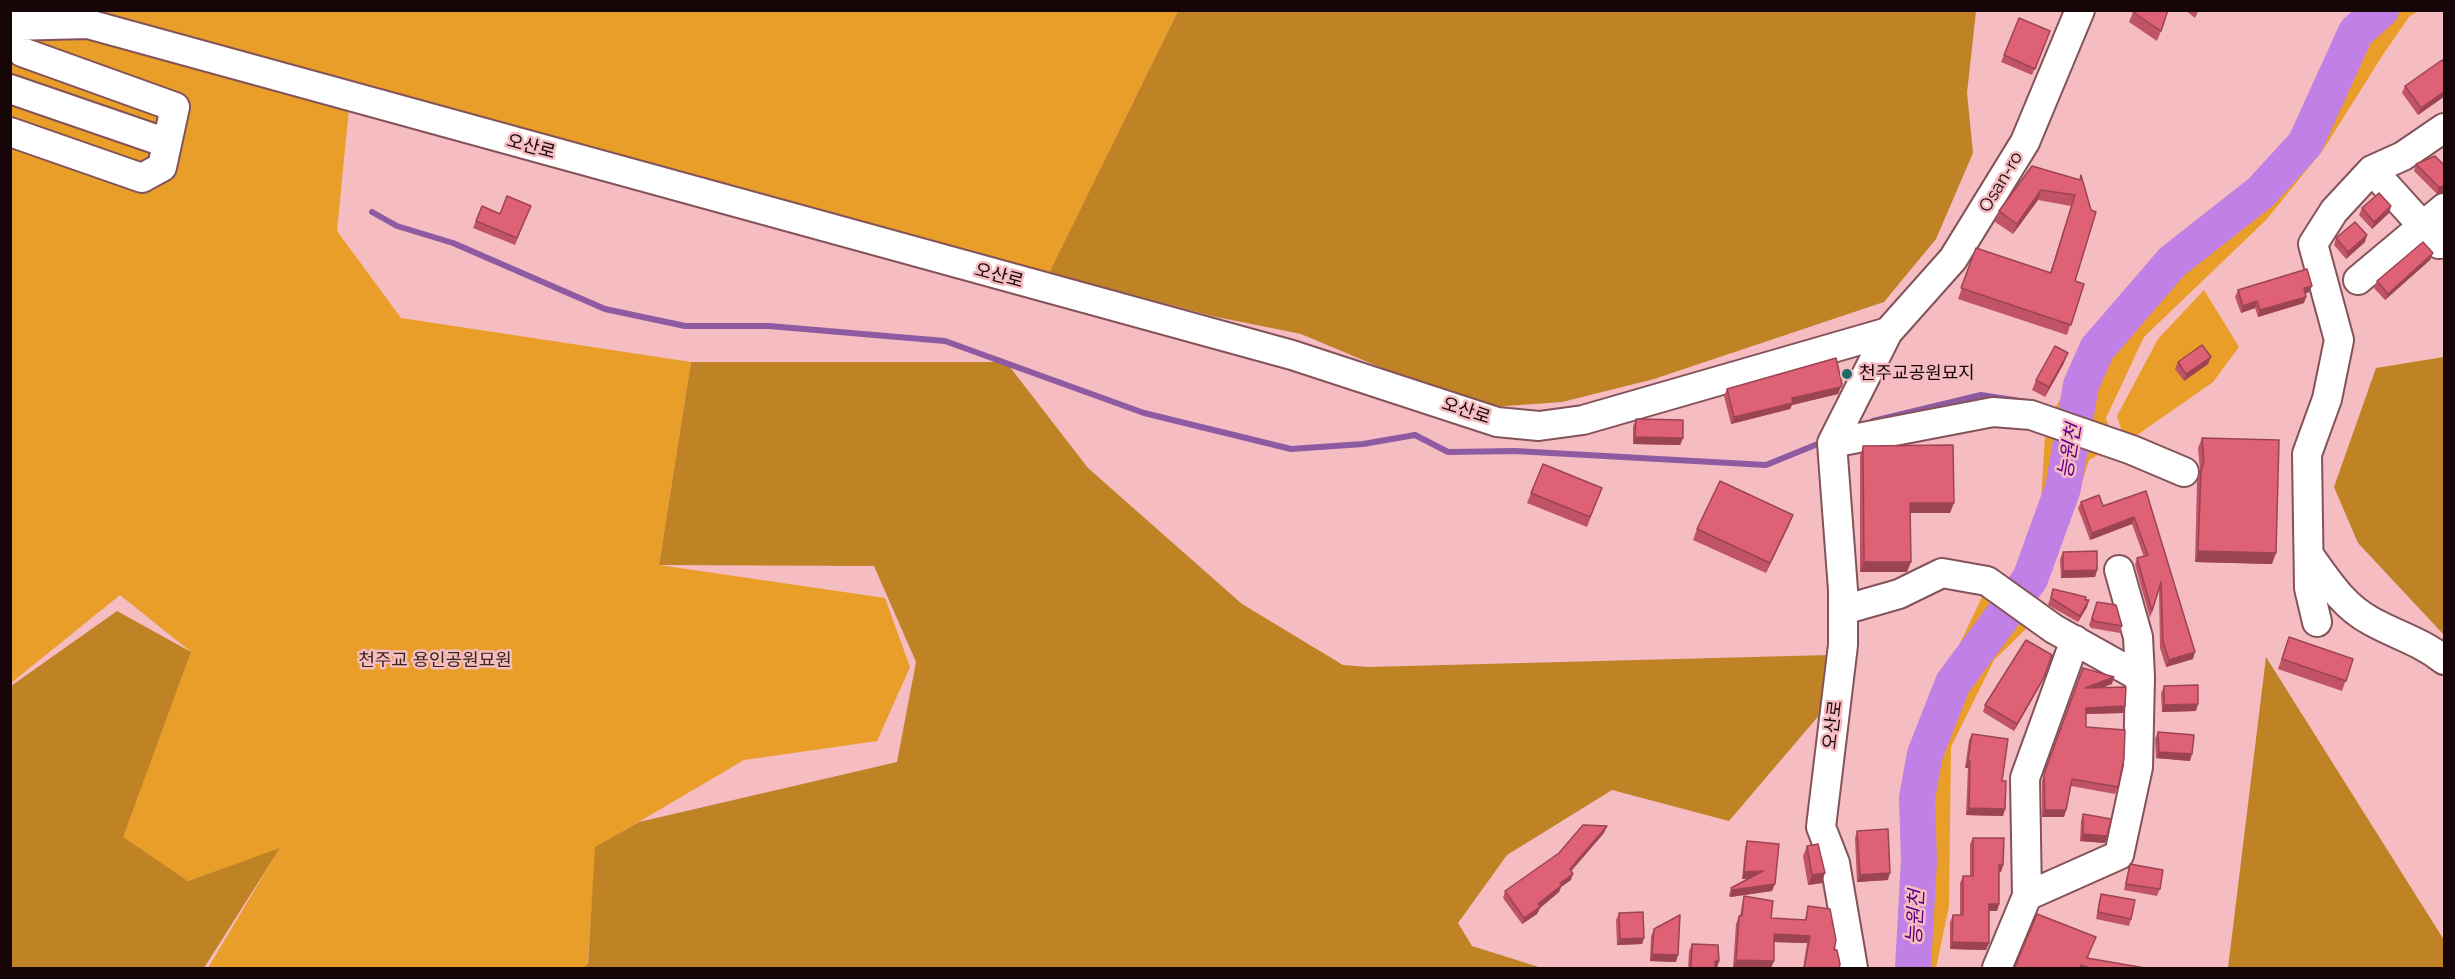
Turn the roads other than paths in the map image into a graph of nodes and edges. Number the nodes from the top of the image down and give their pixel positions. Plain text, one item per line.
1 (2080, 10) edge
2 (10, 26) edge
3 (10, 40) edge
4 (10, 89) edge
5 (2445, 128) edge
6 (10, 132) edge
7 (167, 143) junction
8 (2372, 170) junction
9 (2445, 208) edge
10 (2431, 235) junction
11 (2358, 280) dead end
12 (1888, 332) junction
13 (1836, 435) junction
14 (2184, 472) dead end
15 (2309, 555) junction
16 (2119, 570) dead end
17 (1843, 610) junction
18 (2317, 622) dead end
19 (2065, 634) junction
20 (2445, 660) edge
21 (2140, 677) junction
22 (2027, 896) junction
23 (1853, 969) edge
24 (1997, 969) edge

1 - 12 street, Osan-ro
2 - 12 street, 오산로
3 - 7 street
4 - 7 street
5 - 8 street
6 - 7 street
8 - 10 street
8 - 15 street
9 - 10 street
10 - 11 street
12 - 13 street
13 - 14 street
13 - 17 street, 오산로
15 - 18 street
15 - 20 street
16 - 21 street
17 - 19 street
17 - 23 street, 오산로
19 - 21 street
19 - 22 street
21 - 22 street
22 - 24 street

